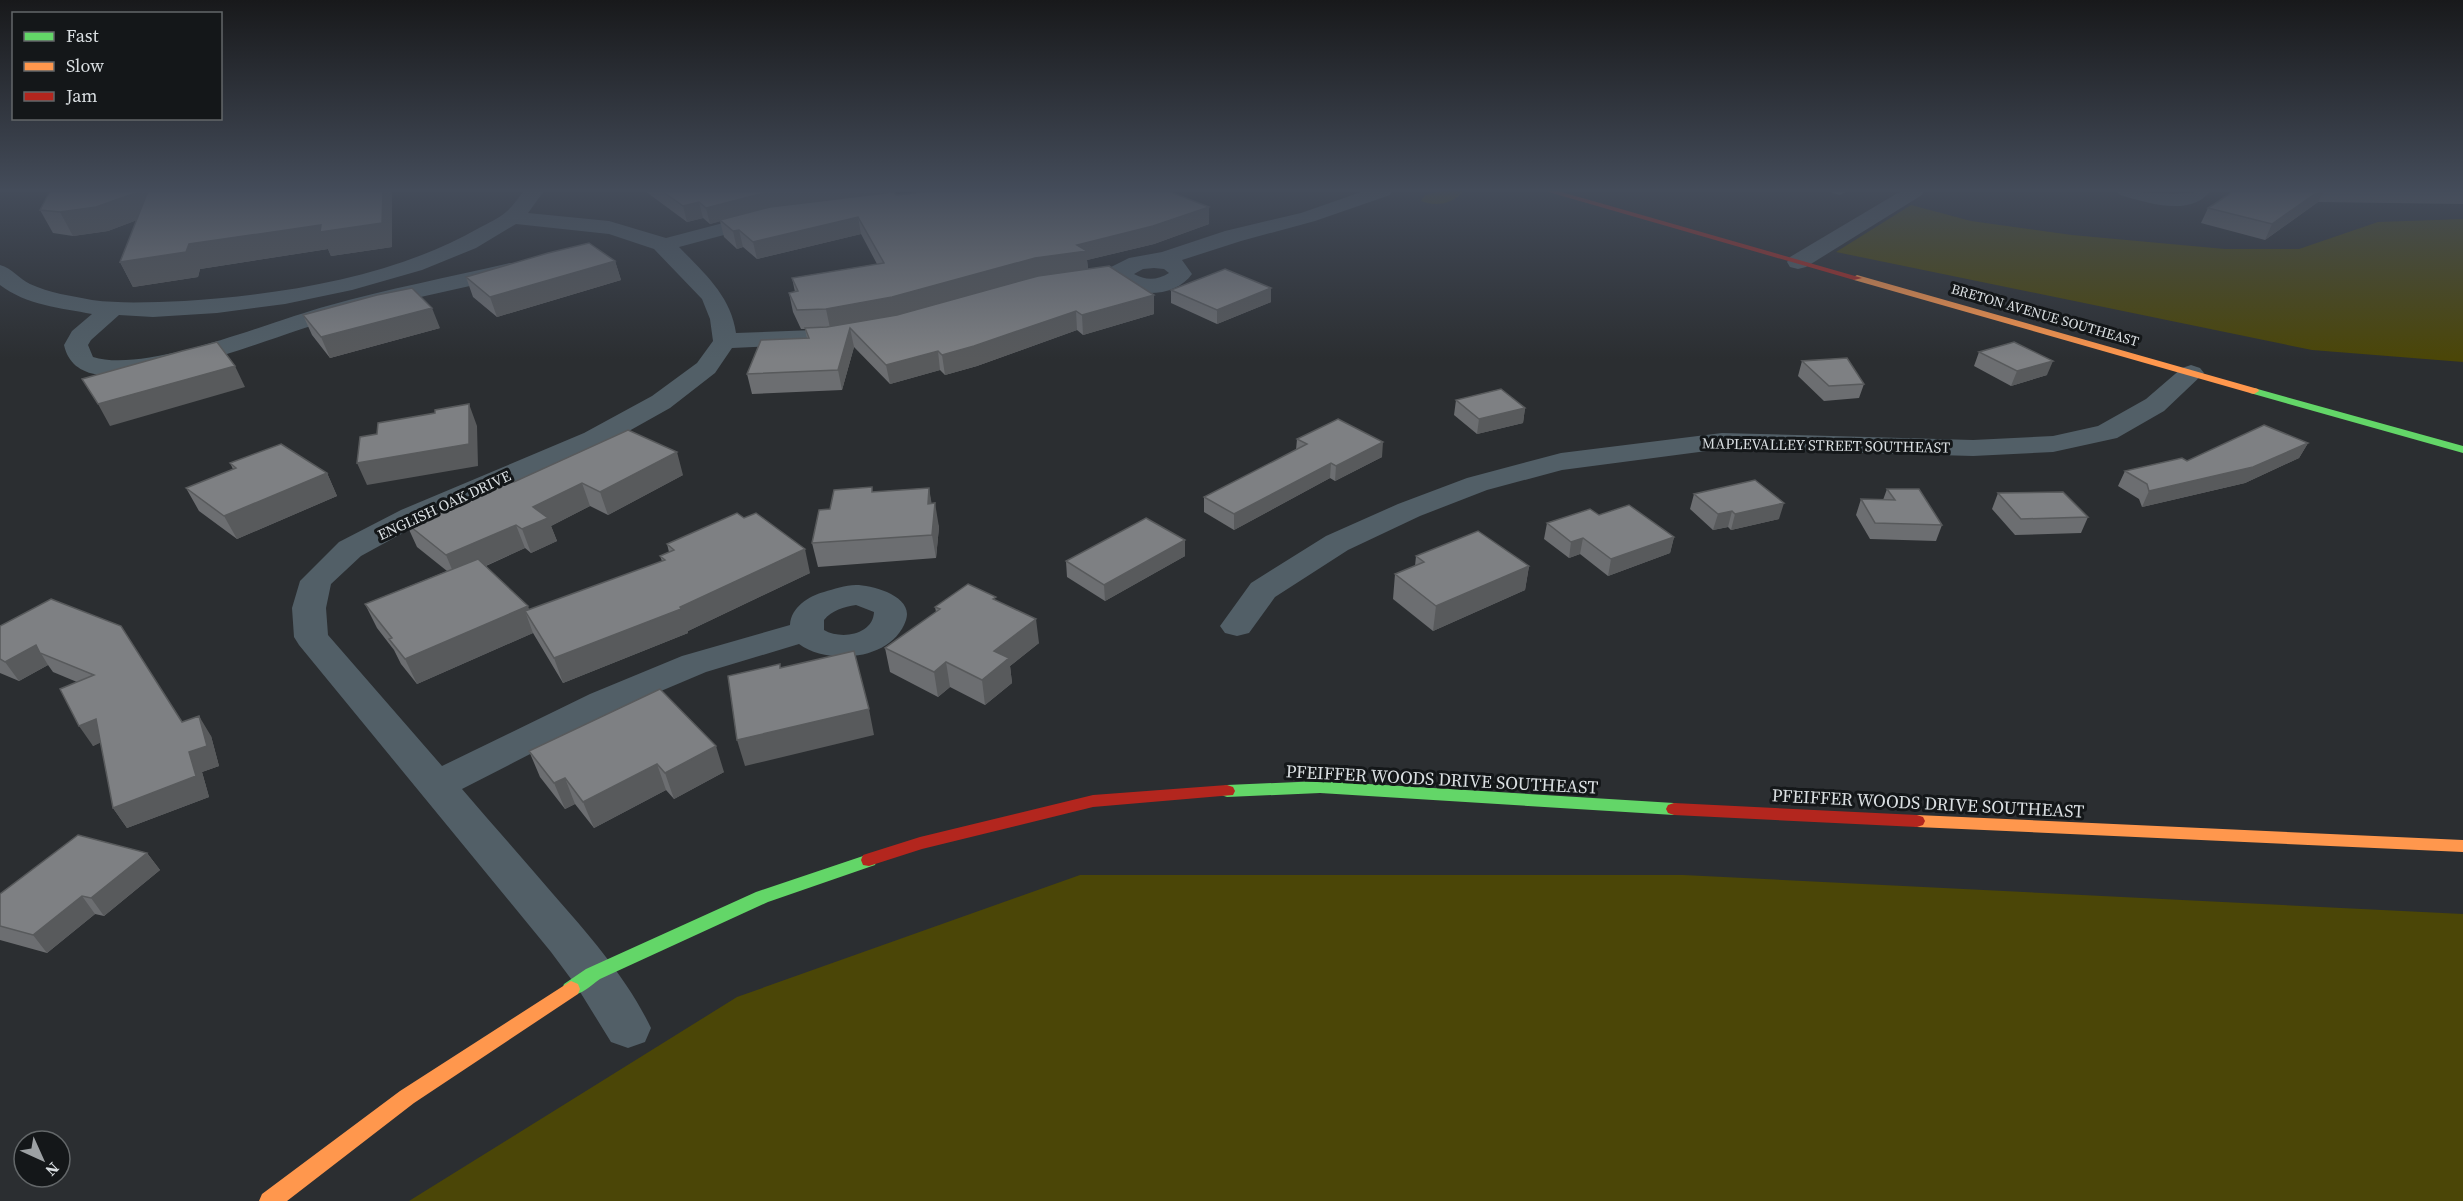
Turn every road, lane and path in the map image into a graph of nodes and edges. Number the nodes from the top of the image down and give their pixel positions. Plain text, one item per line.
1 (458, 247) edge
2 (665, 247) edge
3 (1203, 247) edge
4 (1746, 247) edge
5 (1823, 247) edge
6 (1168, 260) junction
7 (1798, 262) junction
8 (531, 263) edge
9 (0, 272) edge
10 (1127, 276) junction
11 (1057, 283) edge
12 (111, 310) junction
13 (865, 331) edge
14 (725, 341) junction
15 (2191, 373) junction
16 (2463, 450) edge
17 (1238, 626) dead end
18 (807, 631) dead end
19 (435, 786) junction
20 (2463, 846) edge
21 (593, 974) junction
22 (628, 1028) dead end
23 (270, 1201) edge

1 - 12 street
2 - 14 street
3 - 6 street
4 - 7 street, BRETON AVENUE SOUTHEAST
5 - 7 street
6 - 10 street
6 - 10 street
7 - 15 street, BRETON AVENUE SOUTHEAST
8 - 12 street
9 - 12 street
10 - 11 street
13 - 14 street
14 - 19 street, ENGLISH OAK DRIVE
15 - 16 street, BRETON AVENUE SOUTHEAST
15 - 17 street, MAPLEVALLEY STREET SOUTHEAST
18 - 19 street
19 - 21 street, ENGLISH OAK DRIVE
20 - 21 street, PFEIFFER WOODS DRIVE SOUTHEAST
21 - 22 street, ENGLISH OAK DRIVE
21 - 23 street, PFEIFFER WOODS DRIVE SOUTHEAST

